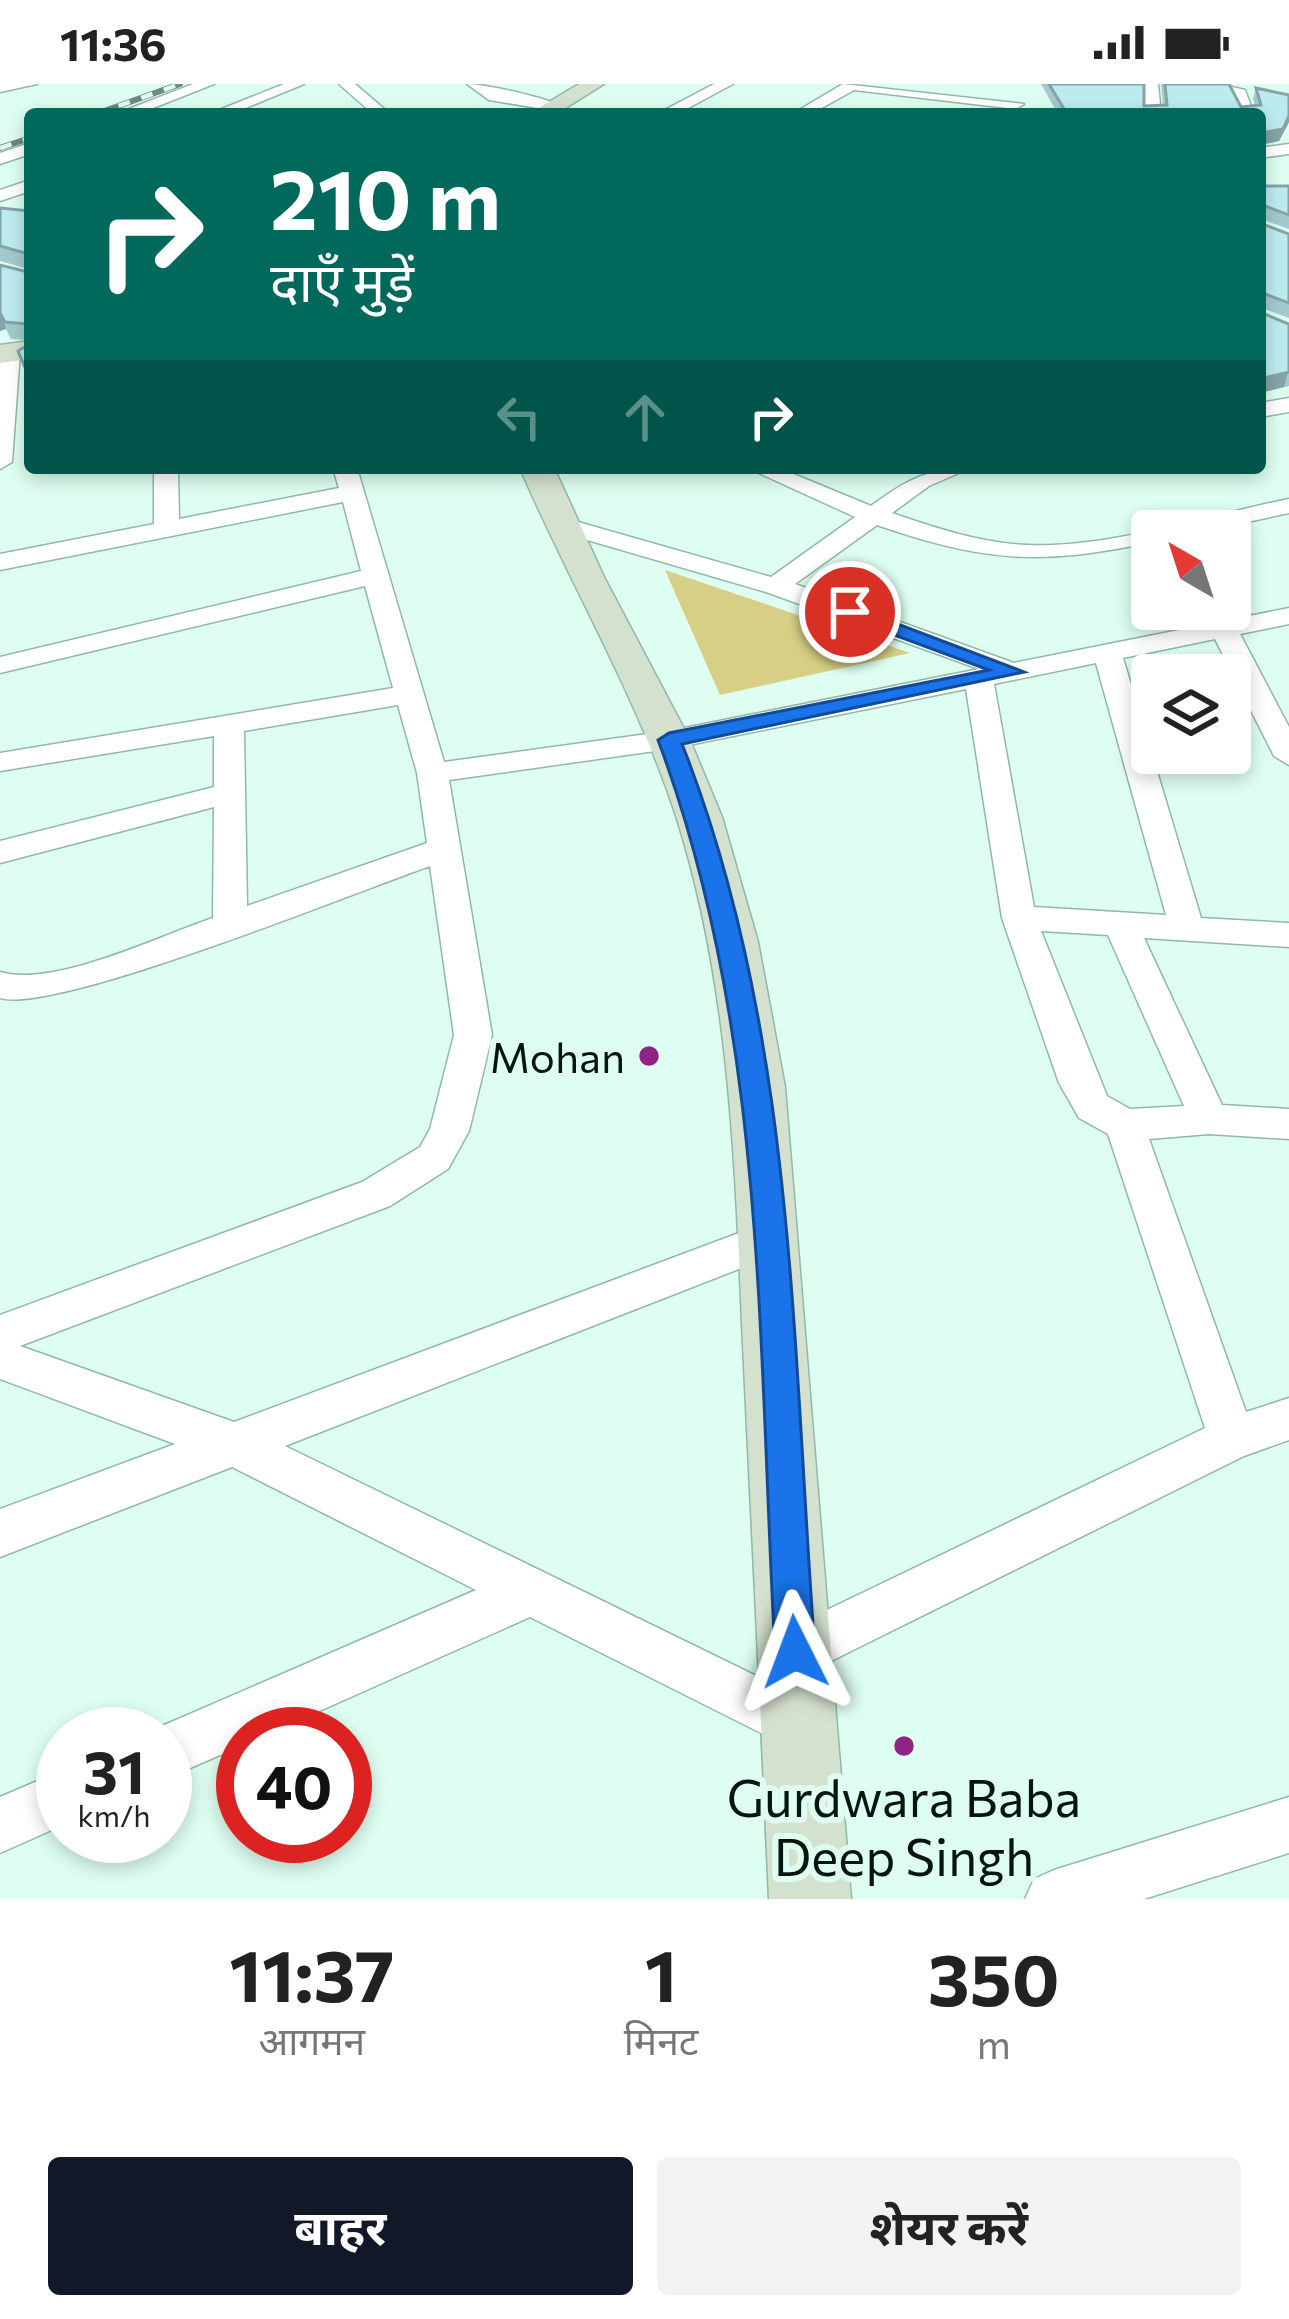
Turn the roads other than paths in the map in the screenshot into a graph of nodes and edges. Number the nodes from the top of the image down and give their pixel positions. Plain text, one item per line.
1 (30, 84) edge
2 (207, 84) edge
3 (296, 84) edge
4 (346, 84) edge
5 (474, 84) edge
6 (565, 84) edge
7 (594, 84) edge
8 (725, 84) edge
9 (1226, 84) edge
10 (852, 85) edge
11 (0, 86) edge
12 (250, 101) junction
13 (141, 108) edge
14 (232, 108) edge
15 (258, 108) edge
16 (375, 108) edge
17 (530, 108) edge
18 (538, 108) edge
19 (540, 108) edge
20 (677, 108) edge
21 (810, 108) edge
22 (1009, 108) edge
23 (1244, 108) edge
24 (17, 350) edge
25 (0, 462) edge
26 (166, 474) edge
27 (540, 474) edge
28 (776, 474) edge
29 (941, 474) edge
30 (349, 480) edge
31 (1289, 506) edge
32 (875, 512) junction
33 (1251, 514) edge
34 (562, 525) junction
35 (167, 527) junction
36 (1131, 539) edge
37 (0, 562) edge
38 (379, 574) junction
39 (775, 586) junction
40 (1289, 616) edge
41 (1251, 624) edge
42 (1224, 630) joint
43 (1108, 654) junction
44 (0, 665) edge
45 (996, 675) junction
46 (411, 694) junction
47 (230, 725) junction
48 (669, 740) junction
49 (1289, 756) edge
50 (0, 762) edge
51 (433, 773) junction
52 (228, 793) junction
53 (444, 849) junction
54 (0, 852) edge
55 (1018, 918) junction
56 (230, 922) junction
57 (1122, 927) junction
58 (1188, 931) junction
59 (1289, 935) edge
60 (0, 985) edge
61 (1209, 1119) junction
62 (1289, 1124) edge
63 (1125, 1125) junction
64 (770, 1239) junction
65 (0, 1334) edge
66 (0, 1359) edge
67 (1289, 1419) edge
68 (1232, 1438) junction
69 (230, 1442) junction
70 (0, 1533) edge
71 (530, 1592) junction
72 (795, 1652) junction
73 (800, 1725) junction
74 (192, 1740) edge
75 (36, 1809) edge
76 (0, 1825) edge
77 (1289, 1826) edge
78 (810, 1899) edge
79 (1054, 1899) edge

1 - 11 street
2 - 13 street
3 - 12 street
4 - 16 street
5 - 17 street
6 - 18 street
7 - 19 street
8 - 20 street
9 - 23 street
10 - 21 street
10 - 22 street
12 - 14 street
12 - 15 street
24 - 25 street
26 - 35 street
27 - 34 street
28 - 32 street
29 - 32 street
30 - 35 street
30 - 38 street
31 - 33 street
32 - 36 street
32 - 39 street
34 - 39 street
34 - 48 street
35 - 37 street
38 - 44 street
38 - 46 street
39 - 45 street
40 - 41 street
42 - 43 street
42 - 49 street
43 - 45 street
43 - 58 street
45 - 48 street
45 - 55 street
46 - 47 street
46 - 51 street
47 - 50 street
47 - 52 street
48 - 51 street
48 - 64 street
51 - 53 street
52 - 54 street
52 - 56 street
53 - 56 street
53 - 65 street
55 - 57 street
55 - 63 street
56 - 60 street
57 - 58 street
57 - 61 street
58 - 59 street
61 - 62 street
61 - 63 street
63 - 68 street
64 - 69 street
64 - 72 street
66 - 69 street
67 - 68 street
68 - 72 street
69 - 70 street
69 - 71 street
71 - 73 street
71 - 74 street
72 - 73 street
73 - 78 street
75 - 76 street
77 - 79 street

